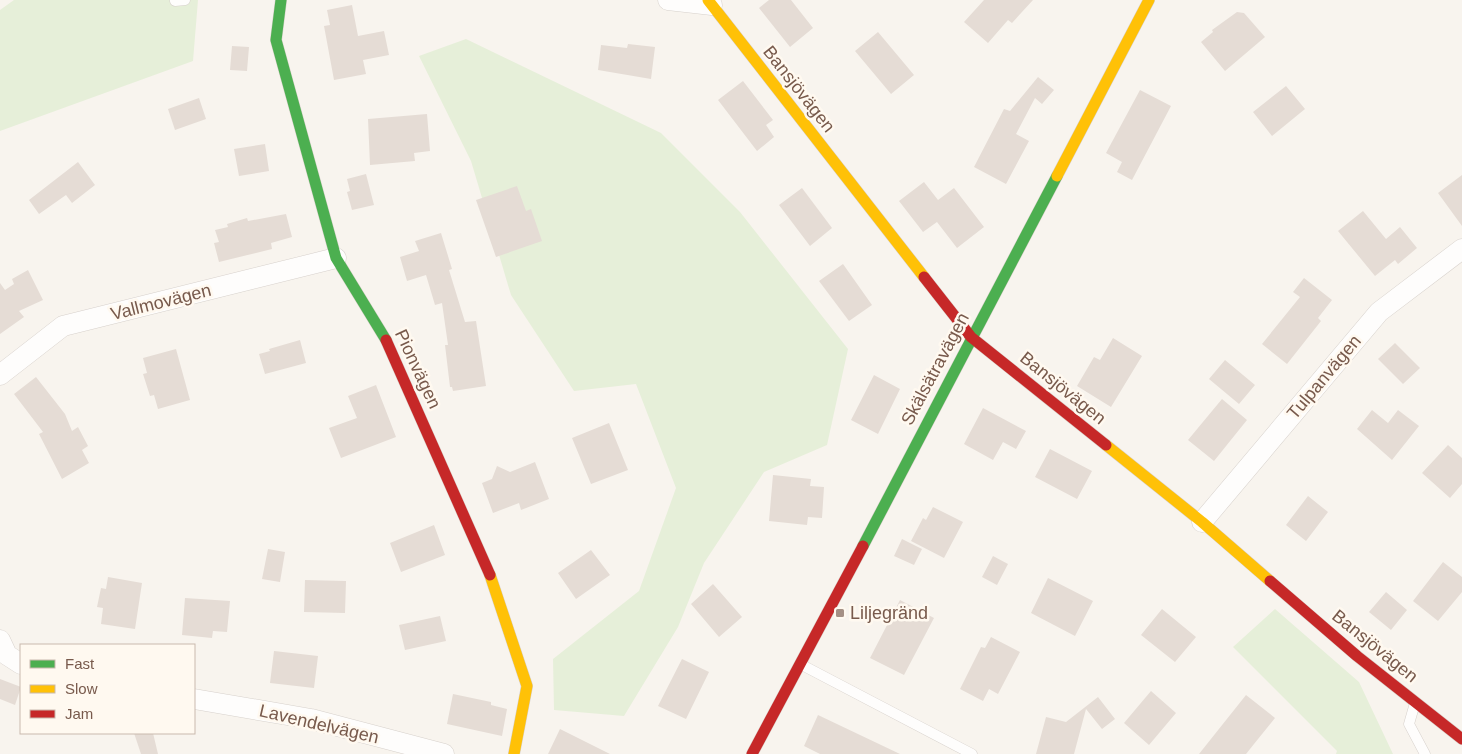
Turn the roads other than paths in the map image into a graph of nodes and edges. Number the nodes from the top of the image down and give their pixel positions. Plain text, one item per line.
1 (281, 0) edge
2 (668, 0) edge
3 (1149, 0) edge
4 (710, 3) edge
5 (1462, 249) edge
6 (336, 258) junction
7 (971, 337) junction
8 (0, 375) edge
9 (1202, 522) junction
10 (0, 640) edge
11 (20, 663) edge
12 (801, 665) junction
13 (195, 699) edge
14 (1416, 702) junction
15 (1462, 739) edge
16 (444, 754) edge
17 (514, 754) edge
18 (752, 754) edge
19 (972, 754) edge
20 (1425, 754) edge

1 - 6 street, Pionvägen
2 - 4 street
3 - 7 street, Skälsätravägen
4 - 7 street, Bansjövägen
5 - 9 street, Tulpanvägen
6 - 8 street, Vallmovägen
6 - 17 street, Pionvägen
7 - 9 street, Bansjövägen
7 - 12 street, Skälsätravägen
9 - 14 street, Bansjövägen
10 - 11 street
12 - 18 street, Skälsätravägen
12 - 19 lane
13 - 16 street, Lavendelvägen
14 - 15 street, Bansjövägen
14 - 20 lane

